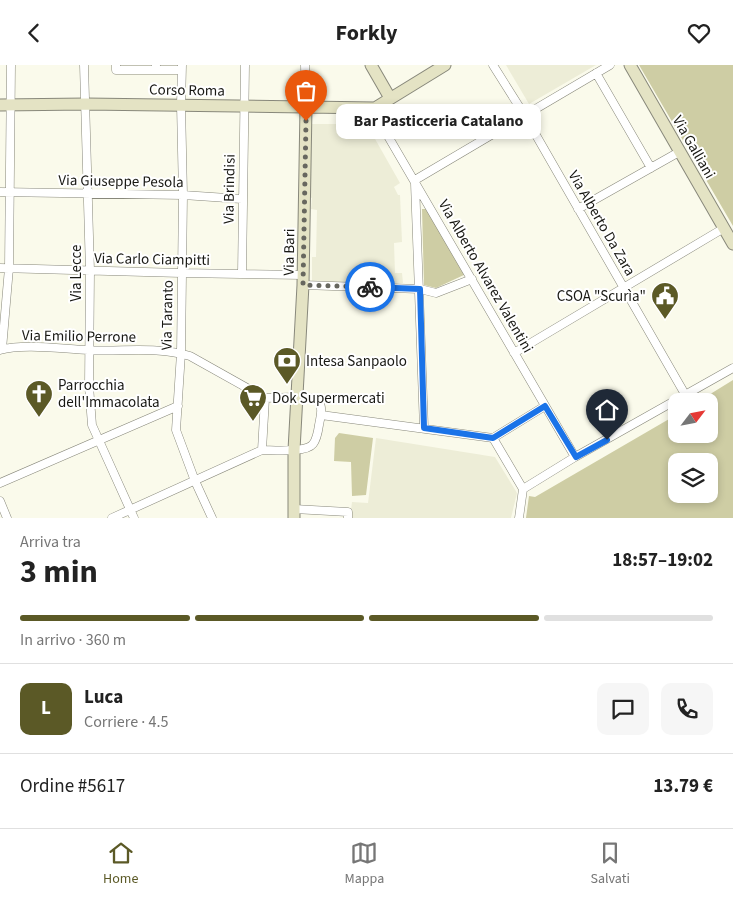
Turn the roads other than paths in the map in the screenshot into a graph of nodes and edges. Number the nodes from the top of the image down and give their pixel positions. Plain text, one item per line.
1 (11, 65) edge
2 (84, 65) edge
3 (116, 65) edge
4 (245, 65) edge
5 (305, 65) edge
6 (371, 65) edge
7 (445, 65) edge
8 (493, 65) edge
9 (610, 65) edge
10 (630, 65) edge
11 (155, 68) edge
12 (182, 68) edge
13 (596, 73) junction
14 (390, 98) junction
15 (86, 104) junction
16 (6, 105) edge
17 (181, 105) junction
18 (244, 105) junction
19 (306, 107) junction
20 (375, 108) junction
21 (524, 116) junction
22 (679, 152) junction
23 (651, 169) junction
24 (415, 180) junction
25 (0, 192) edge
26 (10, 192) junction
27 (89, 194) junction
28 (183, 195) junction
29 (242, 199) junction
30 (578, 209) junction
31 (724, 227) junction
32 (733, 244) edge
33 (0, 268) edge
34 (9, 268) junction
35 (90, 271) junction
36 (181, 273) junction
37 (242, 274) junction
38 (472, 279) junction
39 (303, 280) junction
40 (624, 287) junction
41 (420, 289) junction
42 (1, 349) edge
43 (89, 351) junction
44 (180, 353) junction
45 (514, 353) junction
46 (733, 368) edge
47 (685, 393) edge
48 (689, 393) edge
49 (298, 397) junction
50 (265, 398) junction
51 (668, 405) edge
52 (178, 406) junction
53 (545, 406) junction
54 (321, 415) junction
55 (424, 428) junction
56 (493, 438) junction
57 (99, 440) junction
58 (294, 450) junction
59 (262, 451) junction
60 (576, 457) junction
61 (195, 481) junction
62 (0, 483) edge
63 (523, 489) junction
64 (0, 501) edge
65 (131, 510) junction
66 (294, 514) edge
67 (7, 518) edge
68 (112, 518) edge
69 (134, 518) edge
70 (212, 518) edge
71 (348, 518) edge
72 (519, 518) edge

1 - 16 street
2 - 15 street, Via Lecce
3 - 11 street
4 - 18 street, Via Brindisi
5 - 19 street
6 - 14 street
7 - 14 street
8 - 21 street, Via Alberto Da Zara
9 - 13 street
10 - 22 street, Via Galliani
11 - 12 street
12 - 17 street, Via Taranto
13 - 21 street
13 - 23 street
14 - 20 street
15 - 16 street, Corso Roma
15 - 17 street, Corso Roma
15 - 27 street, Via Lecce
16 - 26 street
17 - 18 street, Corso Roma
17 - 28 street, Via Taranto
18 - 19 street, Corso Roma
18 - 29 street, Via Brindisi
19 - 20 street, Corso Roma
19 - 39 street, Via Bari
20 - 24 street, Via Alberto Alvarez Valentini
21 - 24 street
21 - 30 street, Via Alberto Da Zara
22 - 23 street
22 - 31 street, Via Galliani
23 - 30 street
24 - 38 street, Via Alberto Alvarez Valentini
24 - 41 street
25 - 26 street, Via Giuseppe Pesola
26 - 27 street, Via Giuseppe Pesola
26 - 34 street
27 - 28 street, Via Giuseppe Pesola
27 - 35 street, Via Lecce
28 - 29 street, Via Giuseppe Pesola
28 - 36 street, Via Taranto
29 - 37 street, Via Brindisi
30 - 40 street, Via Alberto Da Zara
31 - 32 street, Via Galliani
31 - 40 street
33 - 34 street, Via Carlo Ciampitti
34 - 35 street, Via Carlo Ciampitti
34 - 42 street
35 - 36 street, Via Carlo Ciampitti
35 - 43 street, Via Lecce
36 - 37 street, Via Carlo Ciampitti
36 - 44 street, Via Taranto
37 - 39 street, Via Carlo Ciampitti
38 - 41 street, Via Carlo Ciampitti
38 - 45 street, Via Alberto Alvarez Valentini
39 - 41 street, Via Carlo Ciampitti
39 - 49 street, Via Bari
40 - 45 street
40 - 47 street, Via Alberto Da Zara
41 - 55 street
42 - 43 street, Via Emilio Perrone
43 - 44 street, Via Emilio Perrone
43 - 57 street, Via Lecce
44 - 50 street, Via Emilio Perrone
44 - 52 street, Via Taranto
45 - 53 street, Via Alberto Alvarez Valentini
46 - 48 street
49 - 50 street
49 - 54 street
49 - 58 street, Via Bari
50 - 59 street
51 - 60 street
52 - 57 street
52 - 61 street, Via Taranto
53 - 56 street
53 - 60 street, Via Alberto Alvarez Valentini
54 - 55 street
54 - 58 street
55 - 56 street
56 - 63 street
57 - 62 street
57 - 65 street, Via Lecce
58 - 59 street
58 - 66 street, Via Bari
59 - 61 street
60 - 63 street
61 - 65 street
61 - 70 street, Via Taranto
63 - 72 street
64 - 67 street
65 - 68 street
65 - 69 street, Via Lecce
66 - 71 street

